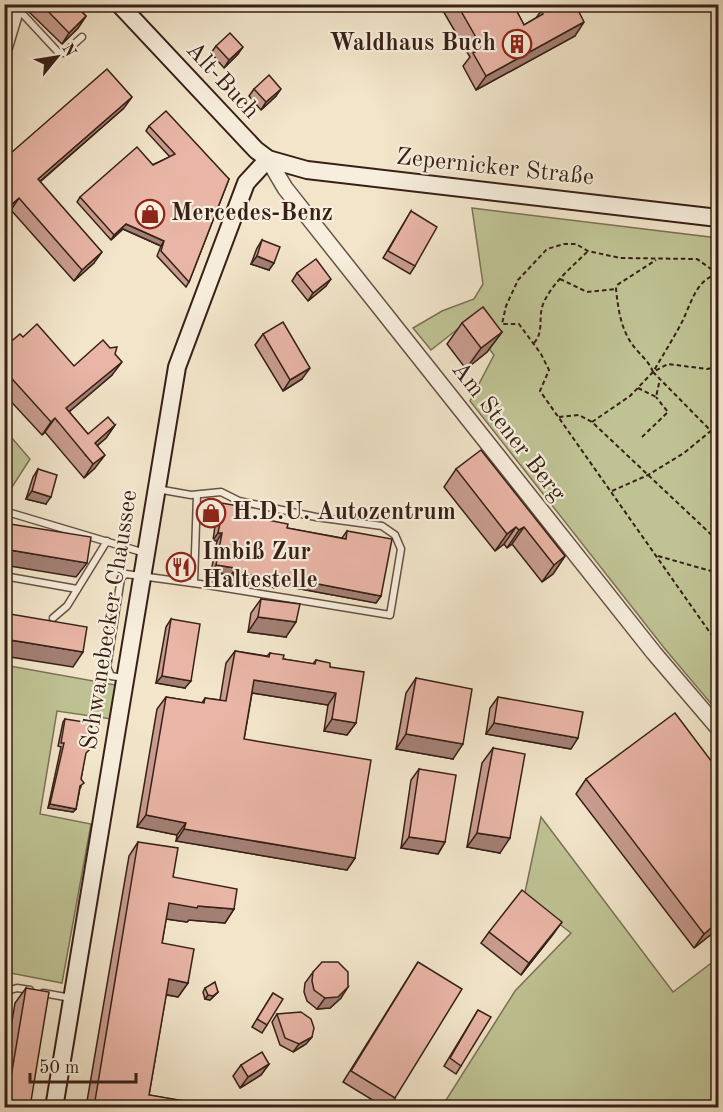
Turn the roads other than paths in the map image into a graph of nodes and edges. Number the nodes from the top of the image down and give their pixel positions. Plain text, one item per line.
1 (119, 4) edge
2 (18, 7) edge
3 (81, 37) dead end
4 (4, 54) edge
5 (268, 159) junction
6 (718, 218) edge
7 (156, 489) junction
8 (197, 495) junction
9 (4, 511) edge
10 (106, 541) junction
11 (146, 553) junction
12 (4, 576) edge
13 (142, 576) junction
14 (194, 583) junction
15 (77, 589) junction
16 (53, 618) dead end
17 (718, 728) edge
18 (4, 994) edge
19 (72, 998) junction
20 (54, 1107) edge

1 - 5 main road, Alt-Buch
2 - 3 lane
2 - 4 street
5 - 6 main road, Zepernicker Straße
5 - 7 main road, Schwanebecker Chaussee
5 - 17 street, Am Stener Berg
7 - 8 lane
7 - 11 main road, Schwanebecker Chaussee
8 - 14 lane
8 - 14 lane
9 - 10 lane
10 - 11 lane
10 - 15 lane
11 - 13 main road, Schwanebecker Chaussee
12 - 15 lane
13 - 14 lane
13 - 19 main road, Schwanebecker Chaussee
15 - 16 lane
18 - 19 lane
19 - 20 main road, Schwanebecker Chaussee

